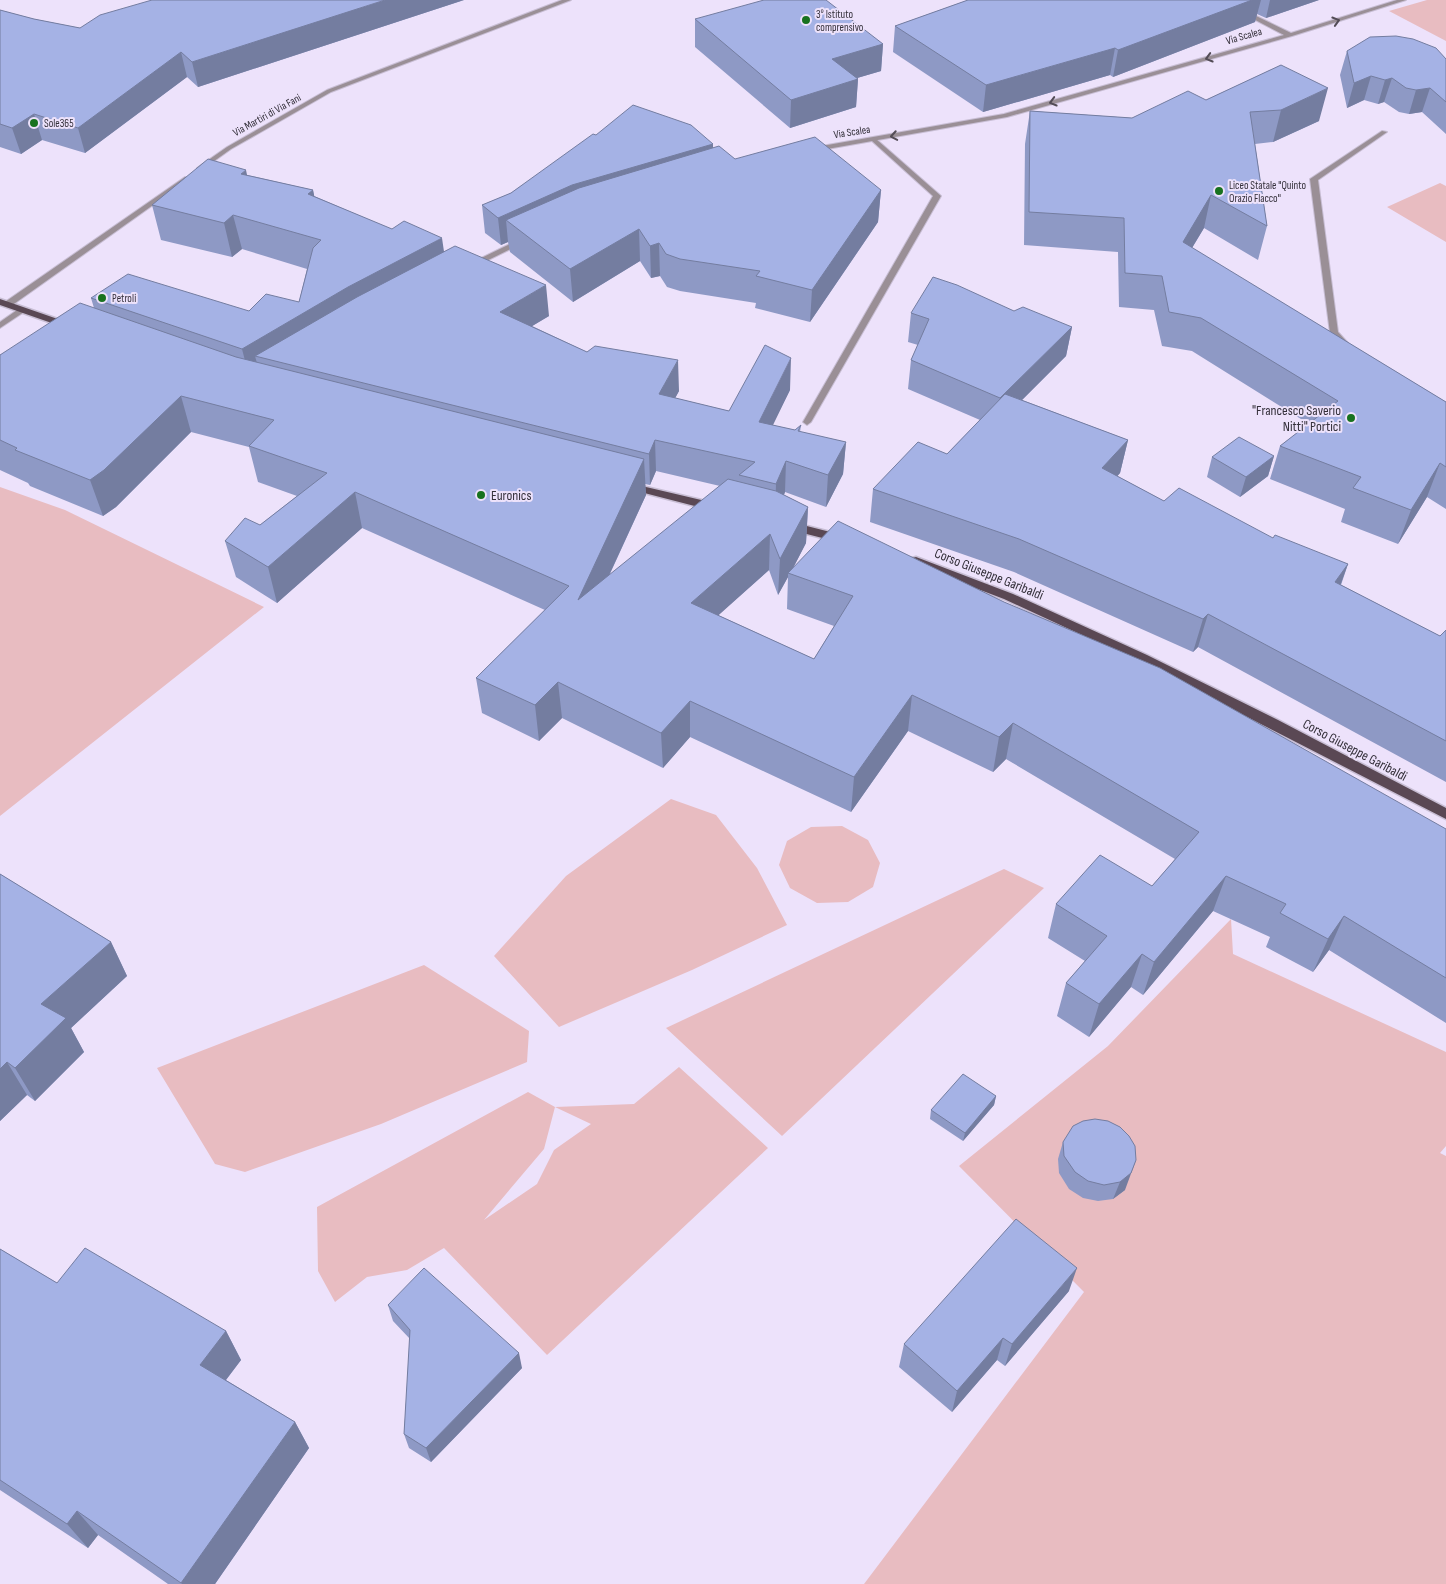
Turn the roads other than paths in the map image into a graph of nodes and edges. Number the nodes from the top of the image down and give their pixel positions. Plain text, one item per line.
1 (568, 0) edge
2 (1402, 0) edge
3 (1237, 9) dead end
4 (1290, 35) junction
5 (1384, 132) dead end
6 (874, 140) junction
7 (808, 151) edge
8 (524, 240) edge
9 (462, 269) edge
10 (4, 303) edge
11 (23, 310) junction
12 (0, 326) edge
13 (80, 329) edge
14 (1348, 346) edge
15 (807, 422) dead end
16 (614, 482) edge
17 (721, 508) edge
18 (778, 523) edge
19 (856, 542) edge
20 (908, 558) edge
21 (1446, 814) edge

1 - 10 street, Via Martiri di Via Fani
4 -> 2 street, Via Scalea
3 - 4 street
4 -> 6 street, Via Scalea
5 - 14 street
6 - 7 street, Via Scalea
6 - 15 street
8 - 9 street
10 - 11 main road
11 - 12 street
11 - 13 main road
16 - 17 main road
18 - 19 main road
20 - 21 main road, Corso Giuseppe Garibaldi

